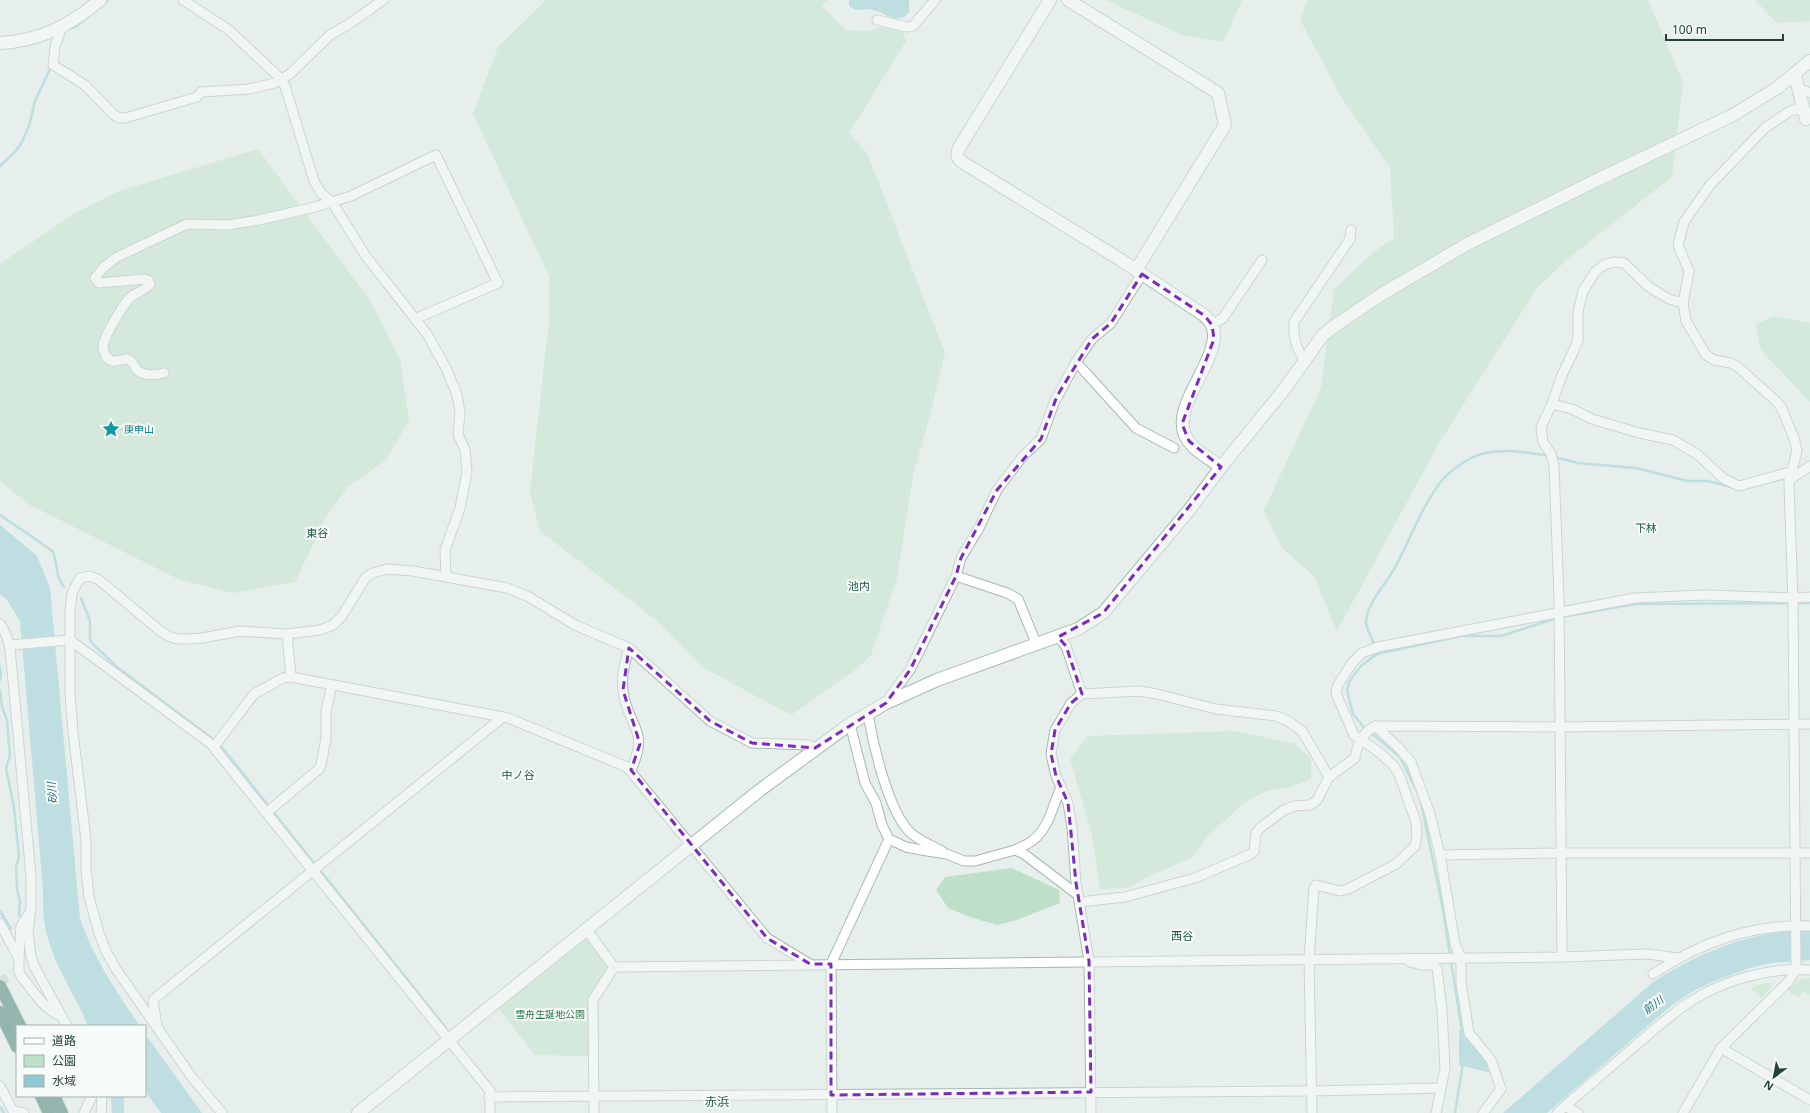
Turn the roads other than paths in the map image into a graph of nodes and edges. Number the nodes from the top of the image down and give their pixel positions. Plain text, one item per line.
1 (100, 0) edge
2 (183, 0) edge
3 (383, 0) edge
4 (935, 0) edge
5 (1050, 0) edge
6 (1068, 0) edge
7 (877, 20) dead end
8 (62, 28) junction
9 (0, 43) edge
10 (1810, 61) edge
11 (1795, 75) junction
12 (281, 79) junction
13 (1798, 88) junction
14 (1810, 93) edge
15 (1805, 114) joint
16 (332, 202) junction
17 (1350, 230) dead end
18 (1262, 260) dead end
19 (1139, 272) junction
20 (1683, 304) junction
21 (415, 319) junction
22 (1212, 325) junction
23 (1305, 360) junction
24 (1076, 362) junction
25 (164, 373) dead end
26 (1552, 404) junction
27 (1174, 448) dead end
28 (1810, 466) edge
29 (1221, 467) junction
30 (1790, 476) junction
31 (956, 576) junction
32 (446, 577) junction
33 (1810, 597) edge
34 (1793, 602) junction
35 (1559, 616) junction
36 (0, 624) edge
37 (287, 634) junction
38 (1058, 637) junction
39 (68, 641) junction
40 (1036, 643) junction
41 (12, 645) junction
42 (629, 648) junction
43 (291, 677) junction
44 (332, 685) junction
45 (1082, 694) junction
46 (886, 703) junction
47 (868, 714) junction
48 (504, 717) junction
49 (850, 724) junction
50 (1794, 724) junction
51 (1810, 724) edge
52 (1559, 726) junction
53 (1368, 732) junction
54 (214, 748) junction
55 (815, 748) junction
56 (631, 770) junction
57 (1328, 777) junction
58 (1061, 787) junction
59 (269, 810) junction
60 (889, 839) junction
61 (690, 845) junction
62 (1015, 850) junction
63 (1560, 853) junction
64 (1794, 853) junction
65 (1810, 853) edge
66 (947, 854) junction
67 (1440, 855) junction
68 (313, 872) junction
69 (1079, 898) junction
70 (30, 912) junction
71 (0, 923) edge
72 (1810, 926) edge
73 (1795, 927) junction
74 (586, 929) junction
75 (1562, 957) junction
76 (1409, 958) junction
77 (1454, 958) junction
78 (1678, 958) junction
79 (19, 959) junction
80 (1309, 959) junction
81 (1089, 961) junction
82 (810, 964) junction
83 (831, 964) junction
84 (614, 967) junction
85 (1796, 967) junction
86 (1810, 970) edge
87 (1653, 974) dead end
88 (0, 986) edge
89 (0, 1012) edge
90 (60, 1016) junction
91 (20, 1025) edge
92 (66, 1025) edge
93 (157, 1028) junction
94 (448, 1039) junction
95 (16, 1045) edge
96 (1721, 1048) junction
97 (0, 1086) edge
98 (1442, 1088) junction
99 (1312, 1091) junction
100 (1091, 1092) junction
101 (831, 1095) junction
102 (92, 1097) edge
103 (102, 1097) edge
104 (489, 1097) junction
105 (593, 1097) junction
106 (1810, 1100) edge
107 (1565, 1106) junction
108 (24, 1113) edge
109 (84, 1113) edge
110 (101, 1113) edge
111 (222, 1113) edge
112 (358, 1113) edge
113 (490, 1113) edge
114 (594, 1113) edge
115 (832, 1113) edge
116 (1091, 1113) edge
117 (1312, 1113) edge
118 (1436, 1113) edge
119 (1483, 1113) edge
120 (1557, 1113) edge
121 (1578, 1113) edge
122 (1684, 1113) edge

1 - 8 street
2 - 12 street
3 - 12 street
4 - 7 street
5 - 19 street
6 - 19 street
8 - 9 street
8 - 12 street
10 - 11 street
11 - 13 street
11 - 23 street
12 - 16 street
13 - 14 street
13 - 15 street
15 - 20 street
16 - 21 street
16 - 21 street
16 - 25 street
17 - 23 street
18 - 22 street
19 - 22 street
19 - 24 street
20 - 26 street
20 - 30 street
21 - 32 street
22 - 29 street
23 - 29 street
24 - 27 street
24 - 31 street
26 - 30 street
26 - 35 street
28 - 30 street
29 - 38 street
30 - 34 street
31 - 40 street
31 - 46 street
32 - 37 street
32 - 42 street
33 - 34 street
34 - 35 street
34 - 50 street
35 - 52 street
35 - 53 street
36 - 41 street
37 - 39 street
37 - 43 street
38 - 40 street
38 - 45 street
39 - 41 street
39 - 54 street
39 - 93 street
40 - 46 street
41 - 70 street
42 - 55 street
42 - 56 street
43 - 44 street
43 - 54 street
44 - 48 street
44 - 59 street
45 - 57 street
45 - 58 street
46 - 47 street
47 - 49 street
47 - 66 street
48 - 56 street
48 - 68 street
49 - 55 street
49 - 60 street
50 - 51 street
50 - 52 street
50 - 64 street
52 - 53 street
52 - 63 street
53 - 57 street
53 - 67 street
53 - 80 street
54 - 59 street
55 - 61 street
56 - 61 street
57 - 69 street
58 - 62 street
58 - 69 street
59 - 68 street
60 - 66 street
60 - 83 street
61 - 74 street
61 - 82 street
62 - 66 street
62 - 69 street
63 - 64 street
63 - 67 street
63 - 75 street
64 - 65 street
64 - 73 street
67 - 77 street
68 - 93 street
68 - 94 street
69 - 81 street
70 - 79 street
70 - 90 street
71 - 79 street
72 - 73 street
73 - 78 street
73 - 85 street
74 - 84 street
74 - 94 street
75 - 77 street
75 - 78 street
76 - 77 street
76 - 80 street
76 - 98 street
77 - 119 street
78 - 87 street
79 - 90 street
80 - 81 street
80 - 99 street
81 - 83 street
81 - 100 street
82 - 83 street
82 - 84 street
83 - 101 street
84 - 105 street
85 - 86 street
85 - 96 street
85 - 107 street
88 - 91 highway
89 - 95 highway
90 - 92 street
93 - 111 street
94 - 104 street
94 - 112 street
96 - 106 street
96 - 122 street
97 - 108 street
98 - 99 street
98 - 118 street
99 - 100 street
99 - 117 street
100 - 101 street
100 - 116 street
101 - 105 street
101 - 115 street
102 - 109 street
103 - 110 street
104 - 105 street
104 - 113 street
105 - 114 street
107 - 120 street
107 - 121 street

